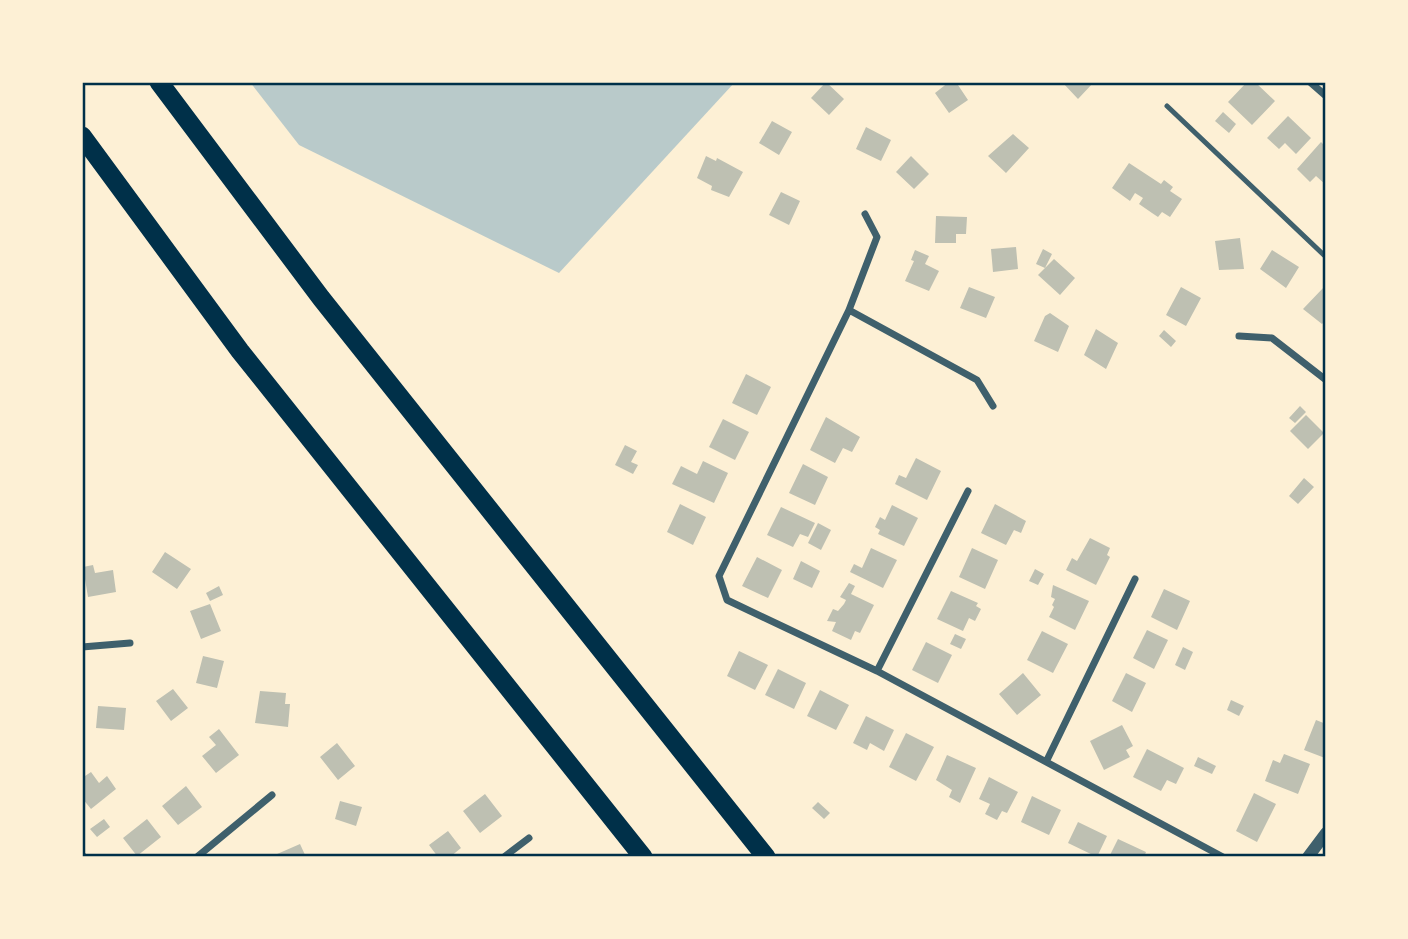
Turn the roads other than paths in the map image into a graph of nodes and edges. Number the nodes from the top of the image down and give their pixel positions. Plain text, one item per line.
1 (159, 82) edge
2 (1310, 82) edge
3 (1326, 96) edge
4 (1167, 106) dead end
5 (82, 136) edge
6 (865, 215) dead end
7 (1326, 257) edge
8 (849, 310) junction
9 (1239, 336) dead end
10 (1326, 380) edge
11 (993, 406) dead end
12 (968, 491) dead end
13 (1135, 579) dead end
14 (131, 643) dead end
15 (82, 647) edge
16 (877, 671) junction
17 (1047, 760) junction
18 (272, 795) dead end
19 (1326, 833) edge
20 (529, 838) dead end
21 (197, 857) edge
22 (504, 857) edge
23 (643, 857) edge
24 (766, 857) edge
25 (1223, 857) edge
26 (1308, 857) edge

1 - 24 highway
2 - 3 street
4 - 7 lane
5 - 23 highway
6 - 8 street
8 - 11 street
8 - 16 street
9 - 10 street
12 - 16 street
13 - 17 street
14 - 15 street
16 - 17 street
17 - 25 street
18 - 21 street
19 - 26 street
20 - 22 street

